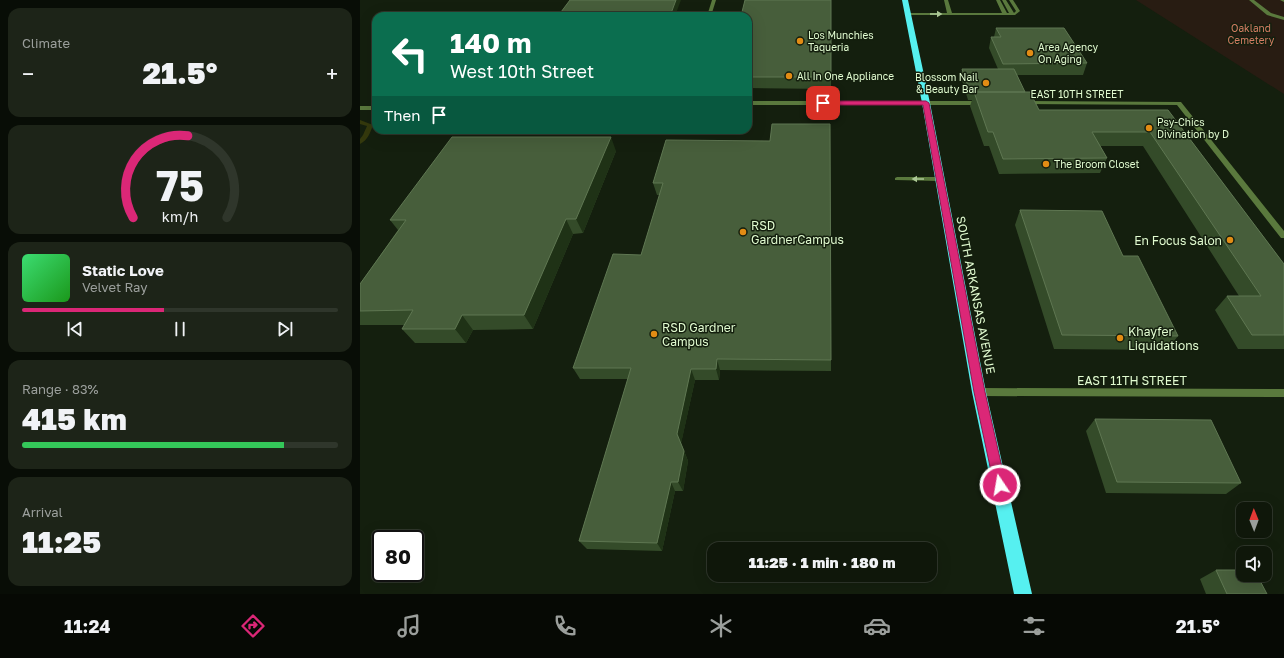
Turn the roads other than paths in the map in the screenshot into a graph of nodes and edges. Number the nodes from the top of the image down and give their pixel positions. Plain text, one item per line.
1 (714, 0) edge
2 (905, 0) edge
3 (946, 0) edge
4 (998, 0) edge
5 (1004, 0) edge
6 (1011, 0) edge
7 (1251, 0) edge
8 (710, 12) edge
9 (908, 14) junction
10 (950, 14) junction
11 (1005, 14) junction
12 (1012, 14) junction
13 (1284, 19) edge
14 (752, 103) edge
15 (926, 103) junction
16 (989, 103) edge
17 (1021, 103) edge
18 (360, 108) edge
19 (372, 108) edge
20 (896, 179) dead end
21 (940, 179) junction
22 (1284, 236) edge
23 (980, 392) junction
24 (1284, 393) edge
25 (1023, 594) edge

1 - 8 street
2 - 9 highway, SOUTH ARKANSAS AVENUE
3 - 10 street
4 - 11 street
5 - 12 street
6 - 12 street
7 - 13 street
9 -> 10 street
9 - 15 highway, SOUTH ARKANSAS AVENUE
10 - 11 street
11 - 12 street
14 - 15 street
15 - 16 street
15 - 21 highway, SOUTH ARKANSAS AVENUE
17 - 22 street, EAST 10TH STREET
18 - 19 street
21 -> 20 street
21 - 23 highway, SOUTH ARKANSAS AVENUE
23 - 24 street, EAST 11TH STREET
23 - 25 highway, SOUTH ARKANSAS AVENUE

